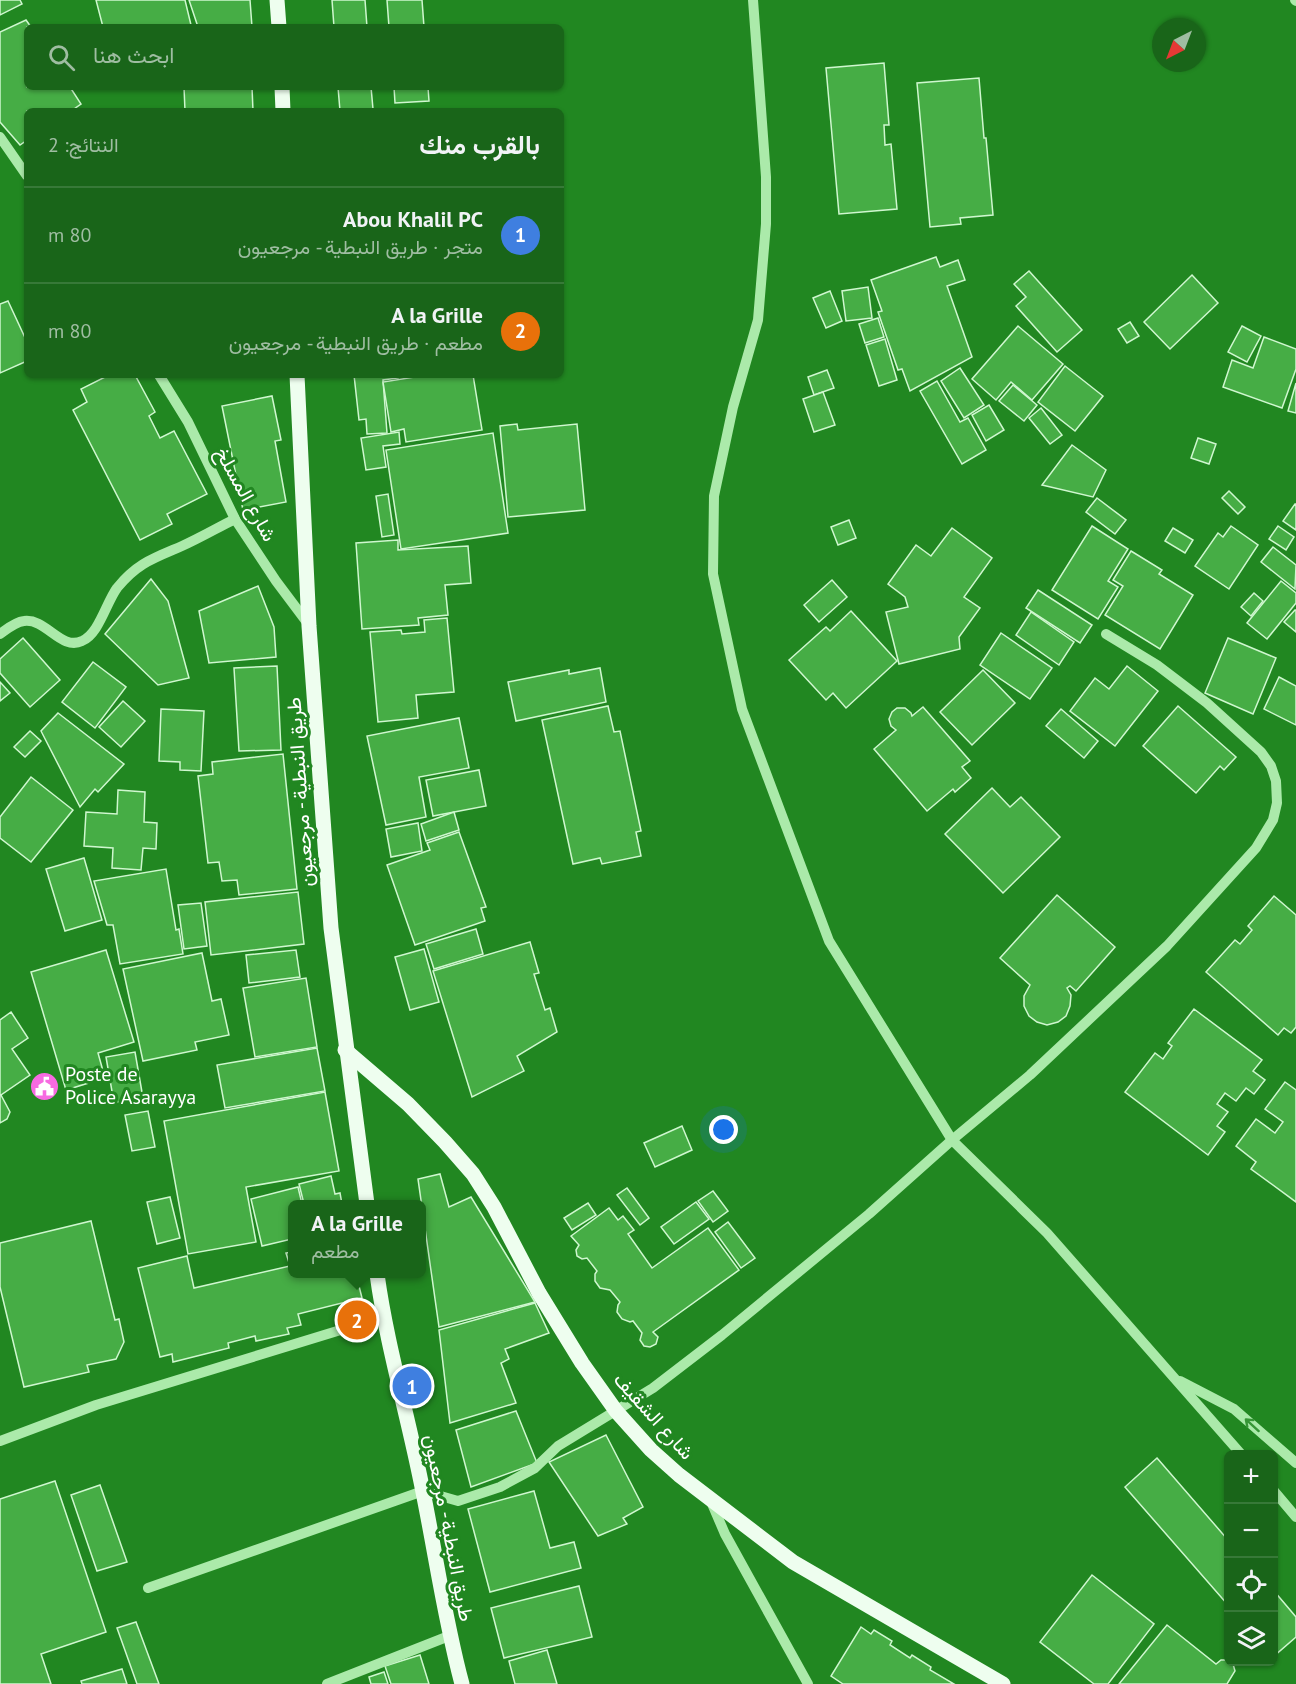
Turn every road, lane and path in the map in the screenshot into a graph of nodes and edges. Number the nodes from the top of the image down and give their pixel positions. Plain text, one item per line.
1 (277, 0) edge
2 (753, 0) edge
3 (279, 24) edge
4 (282, 90) edge
5 (283, 108) edge
6 (0, 137) edge
7 (24, 172) edge
8 (161, 378) edge
9 (297, 378) edge
10 (235, 519) junction
11 (309, 626) junction
12 (1106, 633) dead end
13 (0, 634) edge
14 (345, 1050) junction
15 (952, 1140) junction
16 (366, 1200) edge
17 (378, 1278) edge
18 (383, 1317) junction
19 (1173, 1378) junction
20 (616, 1411) junction
21 (0, 1441) edge
22 (1237, 1450) edge
23 (1296, 1463) edge
24 (423, 1491) junction
25 (1278, 1496) edge
26 (710, 1498) junction
27 (1296, 1517) edge
28 (148, 1588) dead end
29 (449, 1636) junction
30 (327, 1684) edge
31 (462, 1684) edge
32 (808, 1684) edge
33 (1003, 1684) edge

1 - 3 main road
2 - 15 street
4 - 5 main road
6 - 7 street
8 - 10 street, شارع المسلخ
9 - 11 main road, طريق النبطية - مرجعيون
10 - 11 street, شارع المسلخ
10 - 13 street
11 - 14 main road, طريق النبطية - مرجعيون
12 - 15 street
14 - 16 main road, طريق النبطية - مرجعيون
14 - 20 main road, شارع الشقيف
15 - 19 street
15 - 20 street
17 - 18 main road, طريق النبطية - مرجعيون
18 - 21 street
18 - 24 main road, طريق النبطية - مرجعيون
19 - 22 street
23 -> 19 street
20 - 24 street
20 - 26 main road, شارع الشقيف
24 - 28 street
24 - 29 main road, طريق النبطية - مرجعيون
25 - 27 street
26 - 32 street
26 - 33 main road, شارع الشقيف
29 - 30 street
29 - 31 main road, طريق النبطية - مرجعيون

